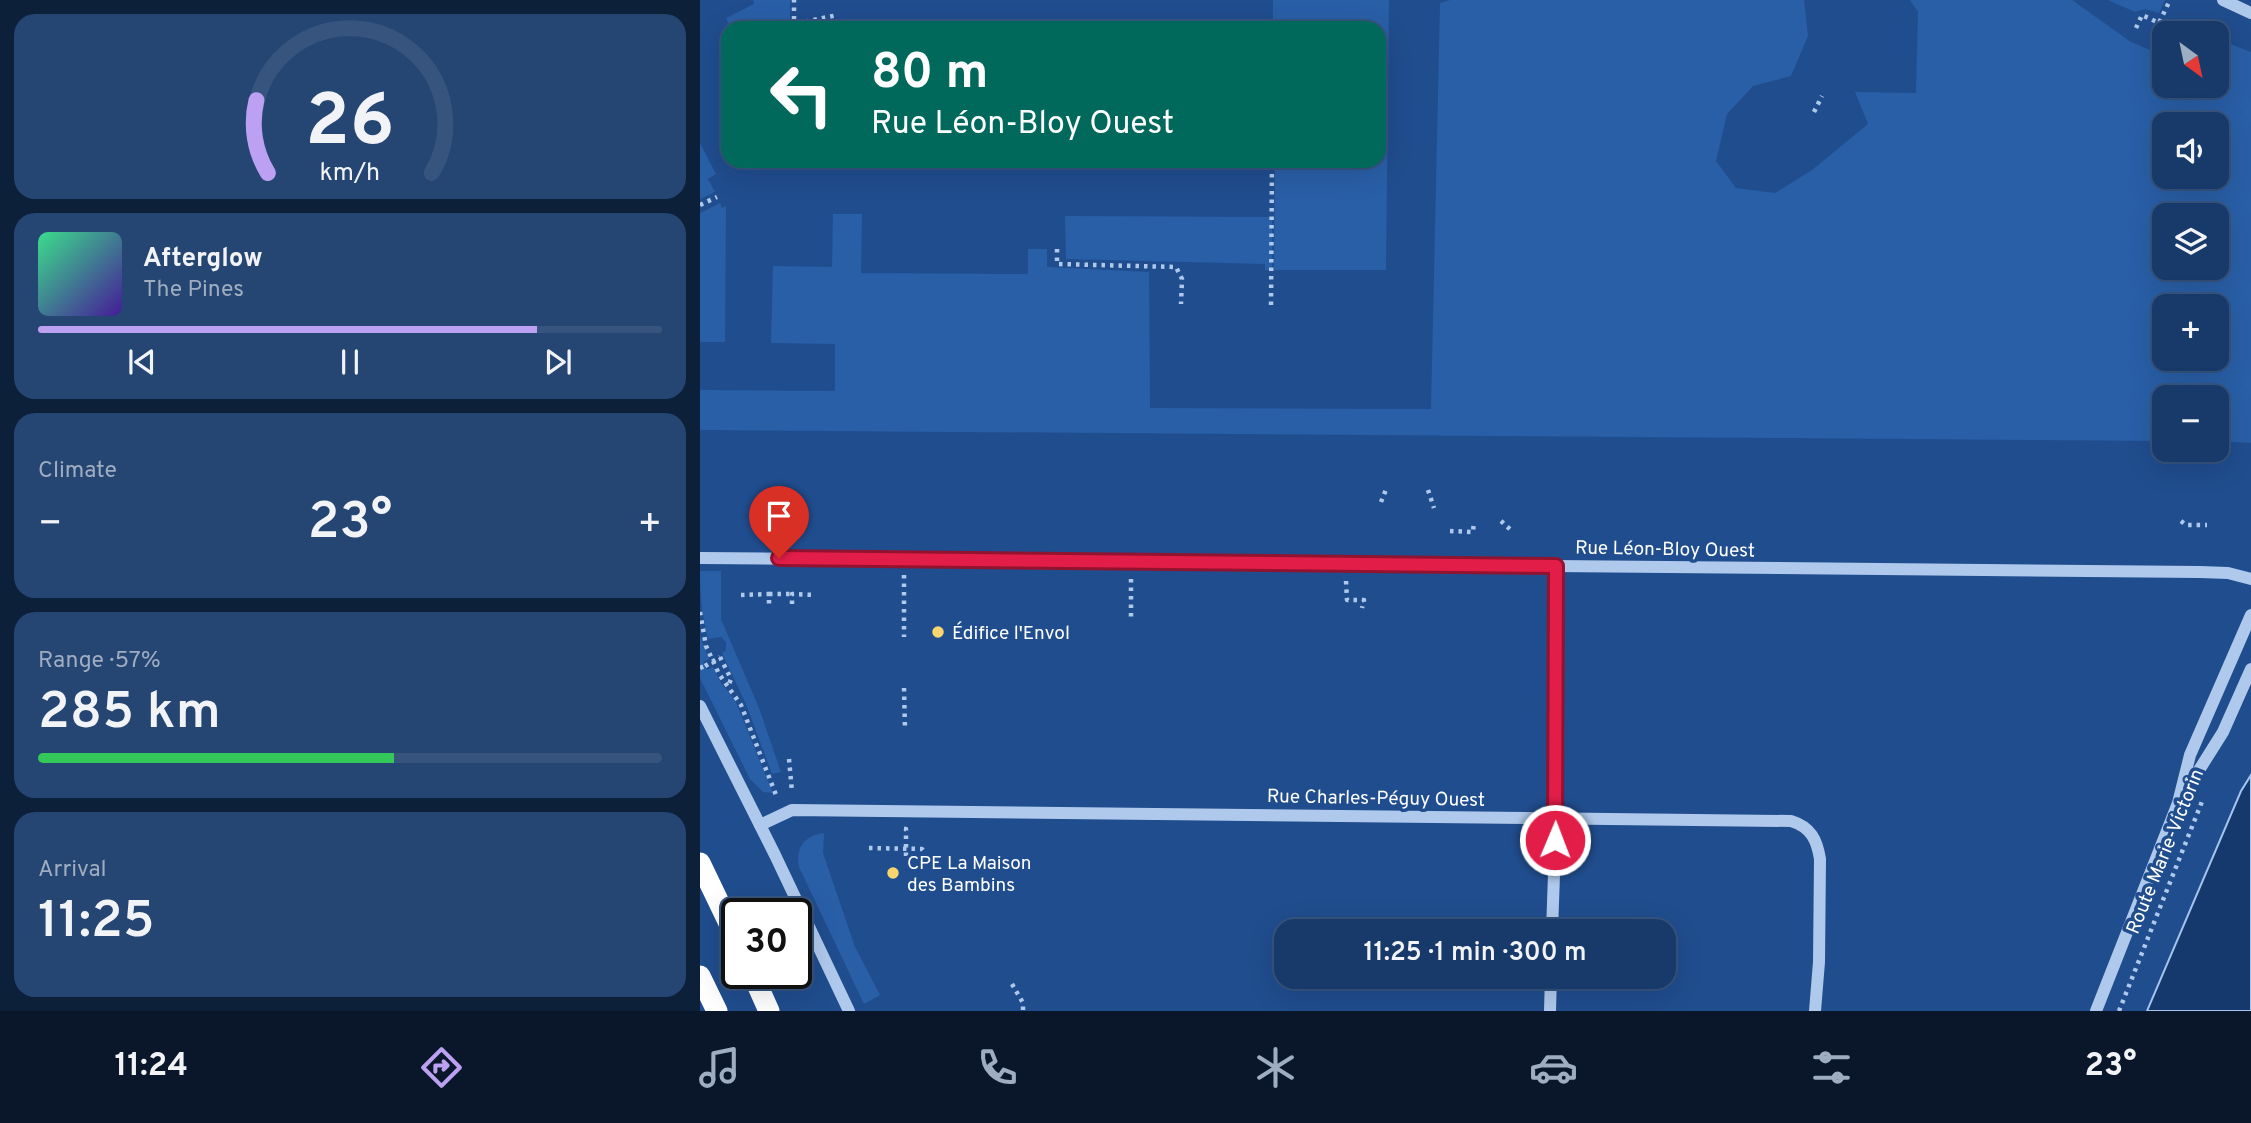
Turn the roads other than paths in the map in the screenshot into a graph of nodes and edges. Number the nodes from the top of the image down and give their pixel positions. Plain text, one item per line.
1 (2223, 0) edge
2 (2251, 13) edge
3 (700, 558) edge
4 (1556, 566) junction
5 (2251, 579) edge
6 (2251, 615) edge
7 (2251, 668) edge
8 (700, 706) edge
9 (2178, 803) junction
10 (1556, 818) junction
11 (760, 825) junction
12 (700, 863) edge
13 (721, 907) edge
14 (1552, 919) edge
15 (700, 976) edge
16 (759, 989) edge
17 (1551, 989) edge
18 (716, 1011) edge
19 (769, 1011) edge
20 (849, 1011) edge
21 (1550, 1011) edge
22 (1815, 1011) edge
23 (2096, 1011) edge

1 - 2 street
3 - 4 street, Rue Léon-Bloy Ouest
4 - 5 street, Rue Léon-Bloy Ouest
4 - 10 street
6 - 9 street, Route Marie-Victorin
7 - 9 street, Route Marie-Victorin
8 - 11 street
9 - 23 street, Route Marie-Victorin
10 - 11 street, Rue Charles-Péguy Ouest
10 - 14 street
10 - 22 street, Rue Charles-Péguy Ouest
11 - 20 street
12 - 13 highway
15 - 18 highway
16 - 19 highway
17 - 21 street

